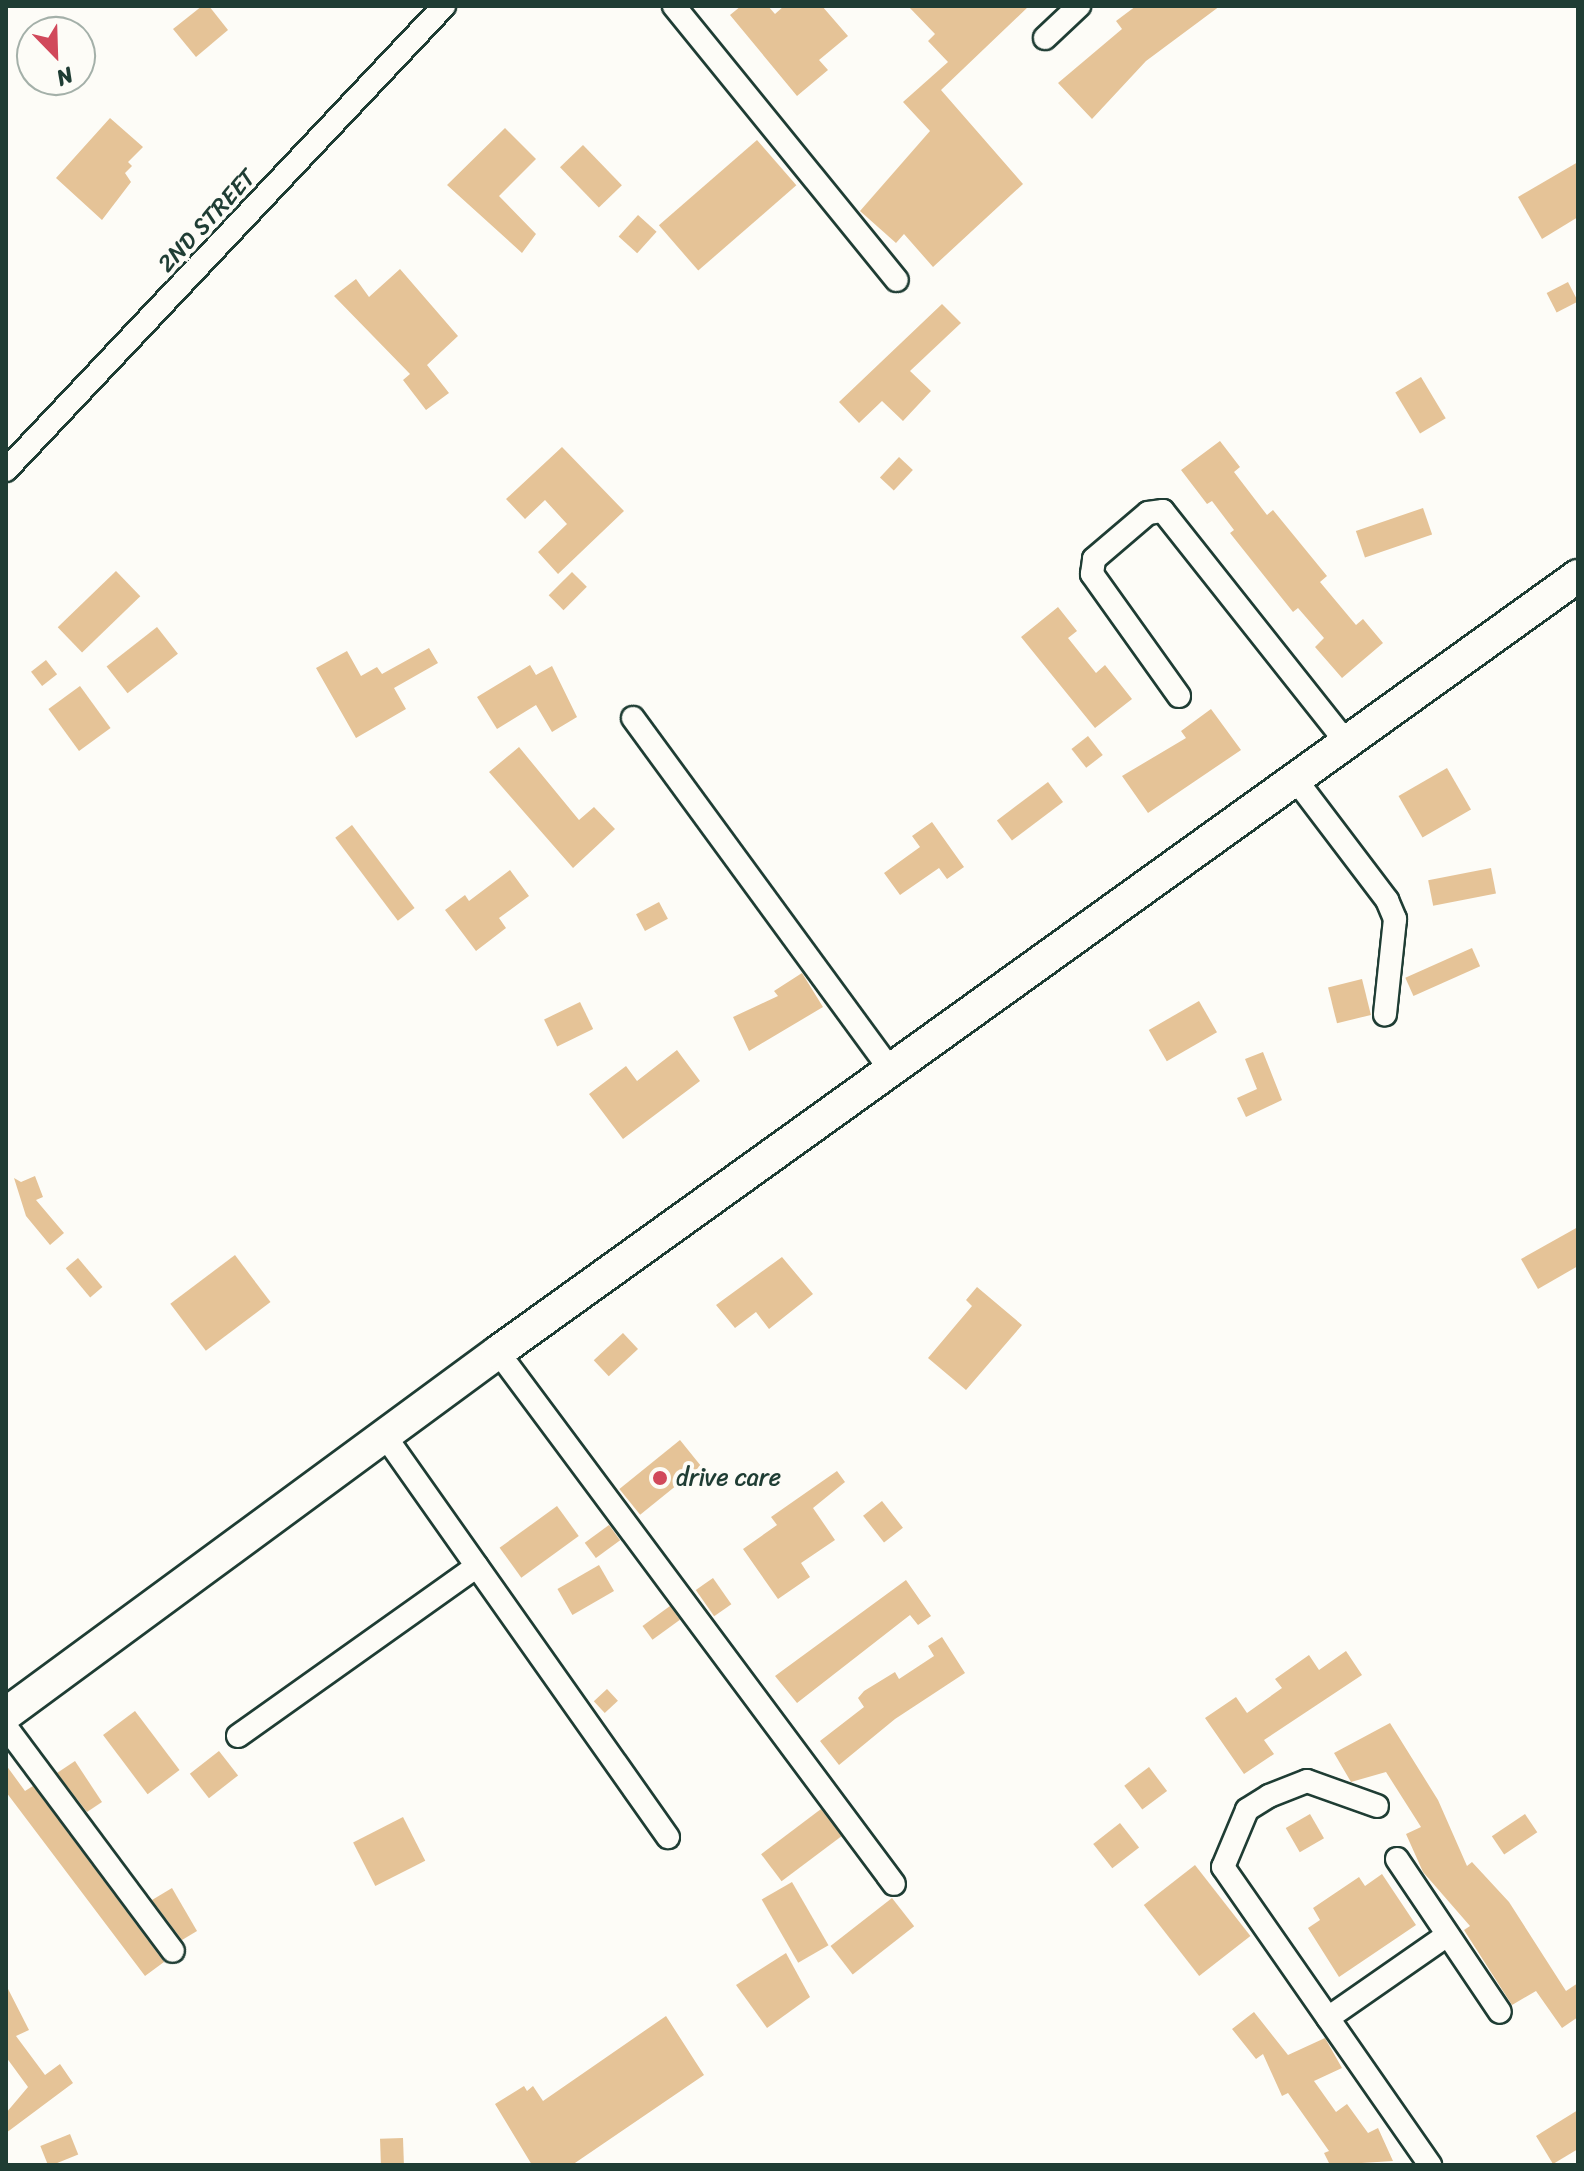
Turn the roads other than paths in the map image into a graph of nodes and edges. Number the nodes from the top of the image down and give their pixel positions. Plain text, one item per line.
1 (444, 6) edge
2 (674, 6) edge
3 (1079, 6) edge
4 (1045, 38) dead end
5 (897, 280) dead end
6 (6, 470) edge
7 (1578, 576) edge
8 (1179, 696) dead end
9 (633, 718) dead end
10 (1347, 743) junction
11 (1296, 780) junction
12 (1385, 1014) dead end
13 (891, 1071) junction
14 (498, 1352) junction
15 (385, 1436) junction
16 (477, 1566) junction
17 (6, 1714) edge
18 (6, 1727) edge
19 (238, 1736) dead end
20 (1377, 1806) dead end
21 (668, 1837) dead end
22 (1397, 1859) dead end
23 (894, 1884) dead end
24 (1446, 1936) junction
25 (173, 1951) dead end
26 (1500, 2012) dead end
27 (1328, 2018) junction
28 (1430, 2165) edge

1 - 6 street, 2ND STREET
2 - 5 street
3 - 4 street
7 - 10 main road
8 - 10 street
9 - 13 street
10 - 11 main road
11 - 12 street
11 - 13 main road
13 - 14 main road
14 - 15 main road
14 - 23 street
15 - 16 street
15 - 17 main road
16 - 19 street
16 - 21 street
18 - 25 street
20 - 27 street
22 - 24 street
24 - 26 street
24 - 27 street
27 - 28 street

